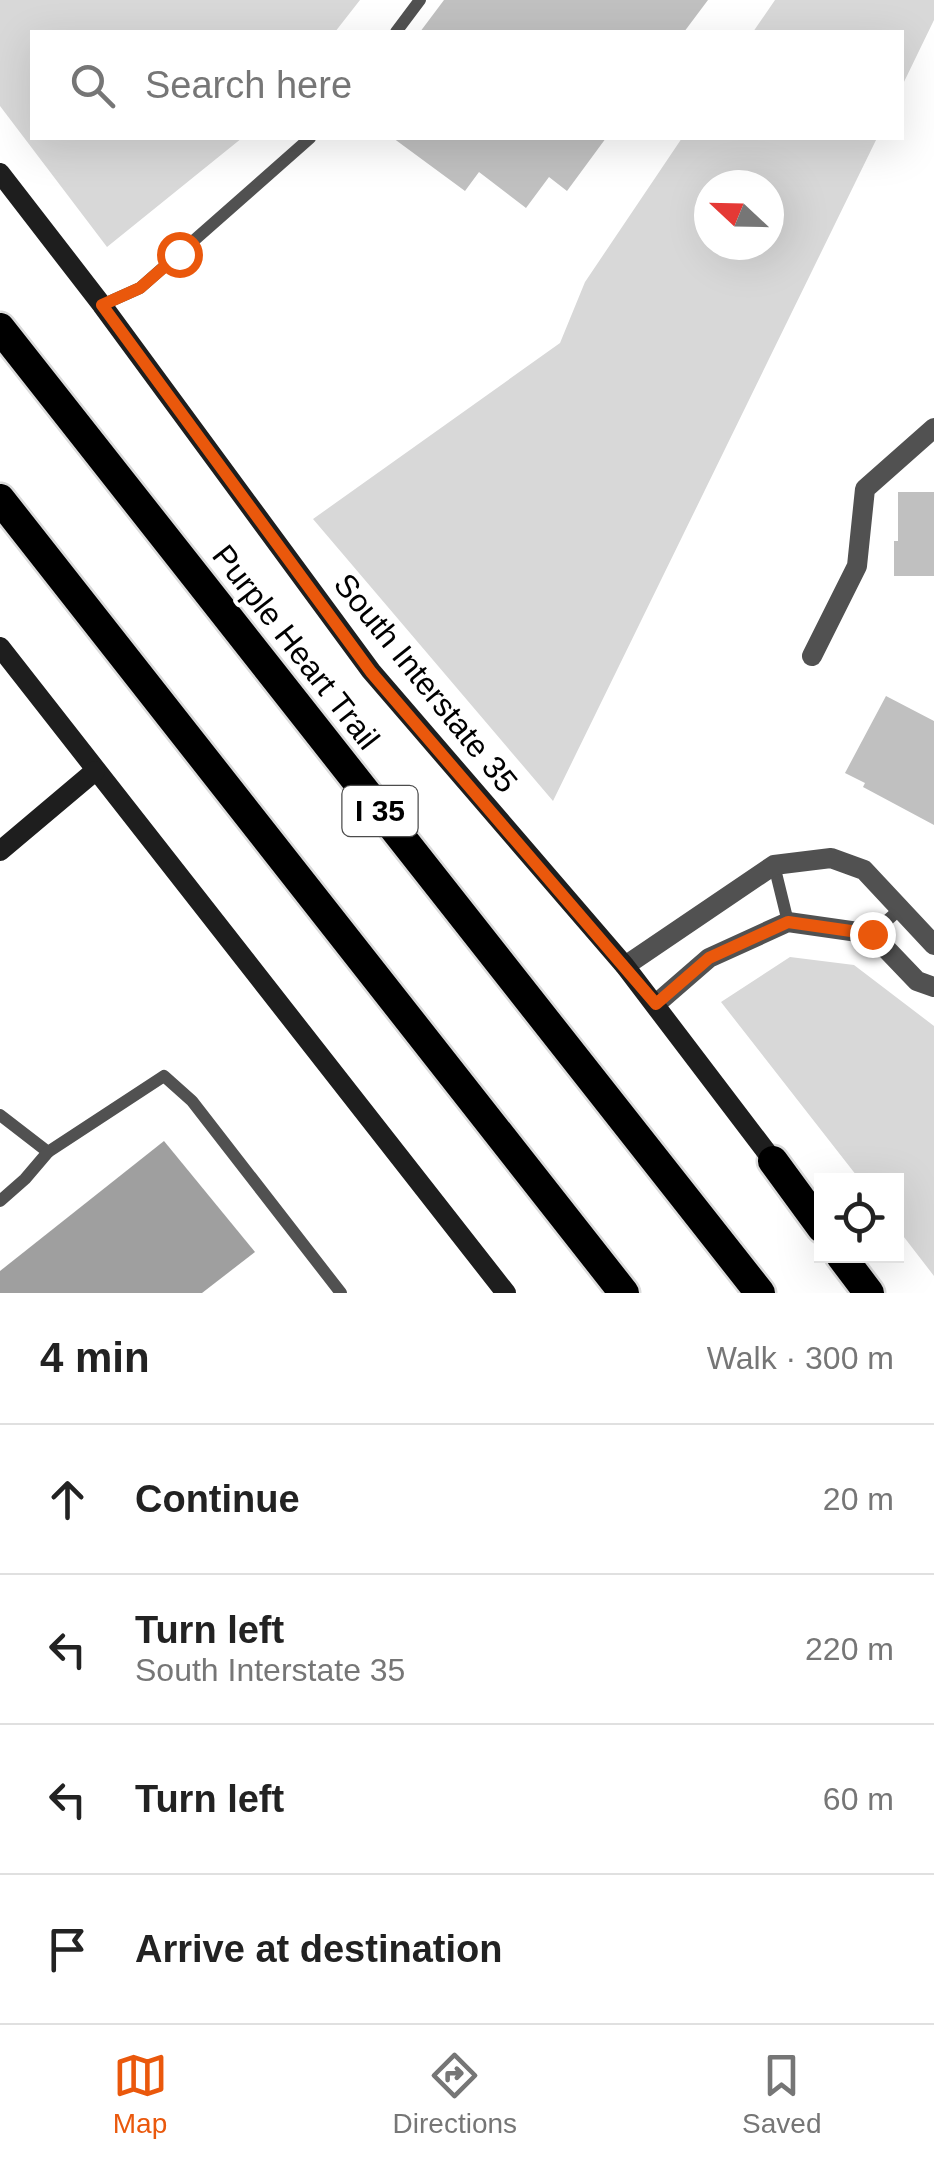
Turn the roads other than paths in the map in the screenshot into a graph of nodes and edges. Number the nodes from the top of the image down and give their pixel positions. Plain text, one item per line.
1 (420, 0) edge
2 (398, 30) edge
3 (308, 140) edge
4 (0, 173) edge
5 (102, 305) junction
6 (0, 328) edge
7 (934, 428) edge
8 (0, 499) edge
9 (0, 647) edge
10 (812, 656) dead end
11 (95, 771) junction
12 (0, 851) edge
13 (774, 864) junction
14 (900, 909) junction
15 (788, 922) junction
16 (872, 934) junction
17 (934, 945) edge
18 (626, 966) junction
19 (934, 987) edge
20 (656, 1004) junction
21 (0, 1115) edge
22 (48, 1152) junction
23 (773, 1161) junction
24 (0, 1201) edge
25 (814, 1210) edge
26 (814, 1217) edge
27 (847, 1263) edge
28 (858, 1263) edge
29 (341, 1293) edge
30 (506, 1293) edge
31 (624, 1293) edge
32 (760, 1293) edge
33 (869, 1293) edge
34 (883, 1293) edge

1 - 2 lane
3 - 5 lane
4 - 5 main road, South Interstate 35
5 - 18 main road, South Interstate 35
6 - 32 highway, Purple Heart Trail / I 35
7 - 10 street
8 - 31 highway
9 - 11 main road
11 - 12 main road
11 - 30 main road
13 - 14 street
13 - 15 lane
13 - 18 street
14 - 16 lane
14 - 17 street
15 - 16 street
15 - 20 street
16 - 19 street
18 - 20 main road, South Interstate 35
20 - 23 main road, South Interstate 35
21 - 22 lane
22 - 24 lane
22 - 29 lane
23 - 25 main road, South Interstate 35
23 - 26 highway
27 - 33 highway
28 - 34 main road

